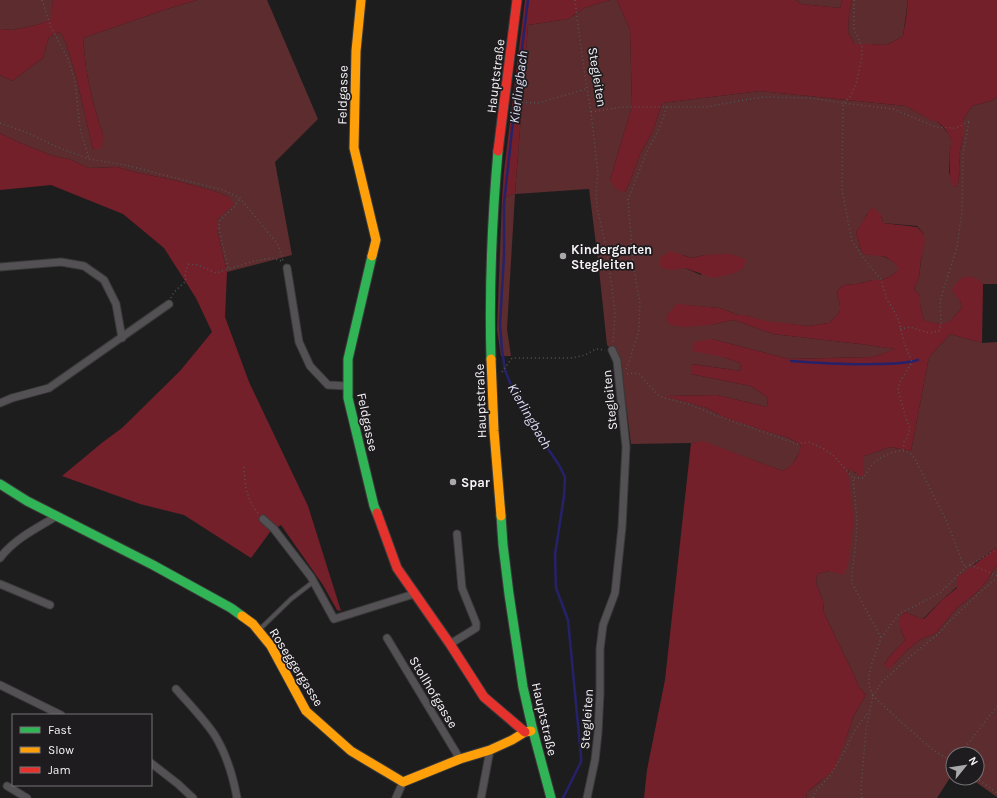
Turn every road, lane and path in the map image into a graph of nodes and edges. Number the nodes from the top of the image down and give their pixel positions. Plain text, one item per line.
1 (42, 0) edge
2 (361, 0) edge
3 (517, 0) edge
4 (575, 0) edge
5 (854, 0) edge
6 (587, 89) junction
7 (512, 102) dead end
8 (843, 103) junction
9 (666, 106) junction
10 (591, 112) junction
11 (0, 123) edge
12 (89, 159) junction
13 (240, 198) junction
14 (282, 260) junction
15 (0, 267) edge
16 (228, 268) junction
17 (287, 268) joint
18 (169, 304) joint
19 (900, 329) junction
20 (122, 338) junction
21 (612, 350) junction
22 (501, 373) dead end
23 (633, 373) dead end
24 (624, 374) dead end
25 (347, 386) junction
26 (0, 403) edge
27 (903, 450) junction
28 (244, 467) dead end
29 (853, 478) junction
30 (0, 484) edge
31 (57, 516) junction
32 (263, 518) joint
33 (458, 534) dead end
34 (997, 549) edge
35 (0, 558) edge
36 (970, 565) junction
37 (966, 567) junction
38 (997, 577) edge
39 (313, 582) junction
40 (0, 584) edge
41 (414, 594) junction
42 (50, 605) dead end
43 (259, 630) junction
44 (387, 638) dead end
45 (881, 638) junction
46 (450, 644) junction
47 (0, 685) edge
48 (176, 690) dead end
49 (874, 696) junction
50 (997, 706) edge
51 (870, 710) junction
52 (59, 714) edge
53 (529, 732) junction
54 (966, 746) edge
55 (490, 750) junction
56 (945, 757) edge
57 (460, 759) junction
58 (152, 764) edge
59 (403, 782) junction
60 (985, 784) edge
61 (7, 785) edge
62 (997, 793) edge
63 (27, 798) edge
64 (194, 798) edge
65 (237, 798) edge
66 (396, 798) edge
67 (481, 798) edge
68 (551, 798) edge
69 (586, 798) edge
70 (813, 798) edge
71 (862, 798) edge

1 - 12 path
2 - 25 street, Feldgasse
3 - 53 street, Hauptstraße
4 - 6 path, Stegleiten
5 - 8 path
6 - 7 path
6 - 10 path, Stegleiten
8 - 9 path
8 - 19 path
8 - 19 path
9 - 10 path
9 - 24 path
10 - 21 path, Stegleiten
11 - 12 path
12 - 13 path
13 - 14 path
13 - 16 path
14 - 16 path
14 - 17 path
15 - 20 street
16 - 18 path
17 - 25 street
18 - 20 street
19 - 27 path
20 - 26 street
21 - 22 path
21 - 69 street, Stegleiten
23 - 29 path
25 - 41 street, Feldgasse
27 - 29 path
27 - 37 path
28 - 32 path
29 - 45 path
30 - 31 street, Roseggergasse
31 - 35 street
31 - 43 street, Roseggergasse
32 - 39 street
33 - 46 street
34 - 36 path
36 - 37 path
36 - 38 path
37 - 45 path
38 - 49 path
39 - 41 street
39 - 43 lane
40 - 42 street
41 - 46 street, Feldgasse
43 - 59 street, Roseggergasse
44 - 57 street, Stollhofgasse
45 - 49 path
46 - 53 street, Feldgasse
47 - 52 street
48 - 65 street
49 - 51 path
49 - 56 path
50 - 54 path
51 - 70 path
51 - 71 path
53 - 55 street
53 - 68 street, Hauptstraße
55 - 57 street
55 - 67 street
57 - 59 street
58 - 64 street
59 - 66 street
60 - 62 path
61 - 63 street

